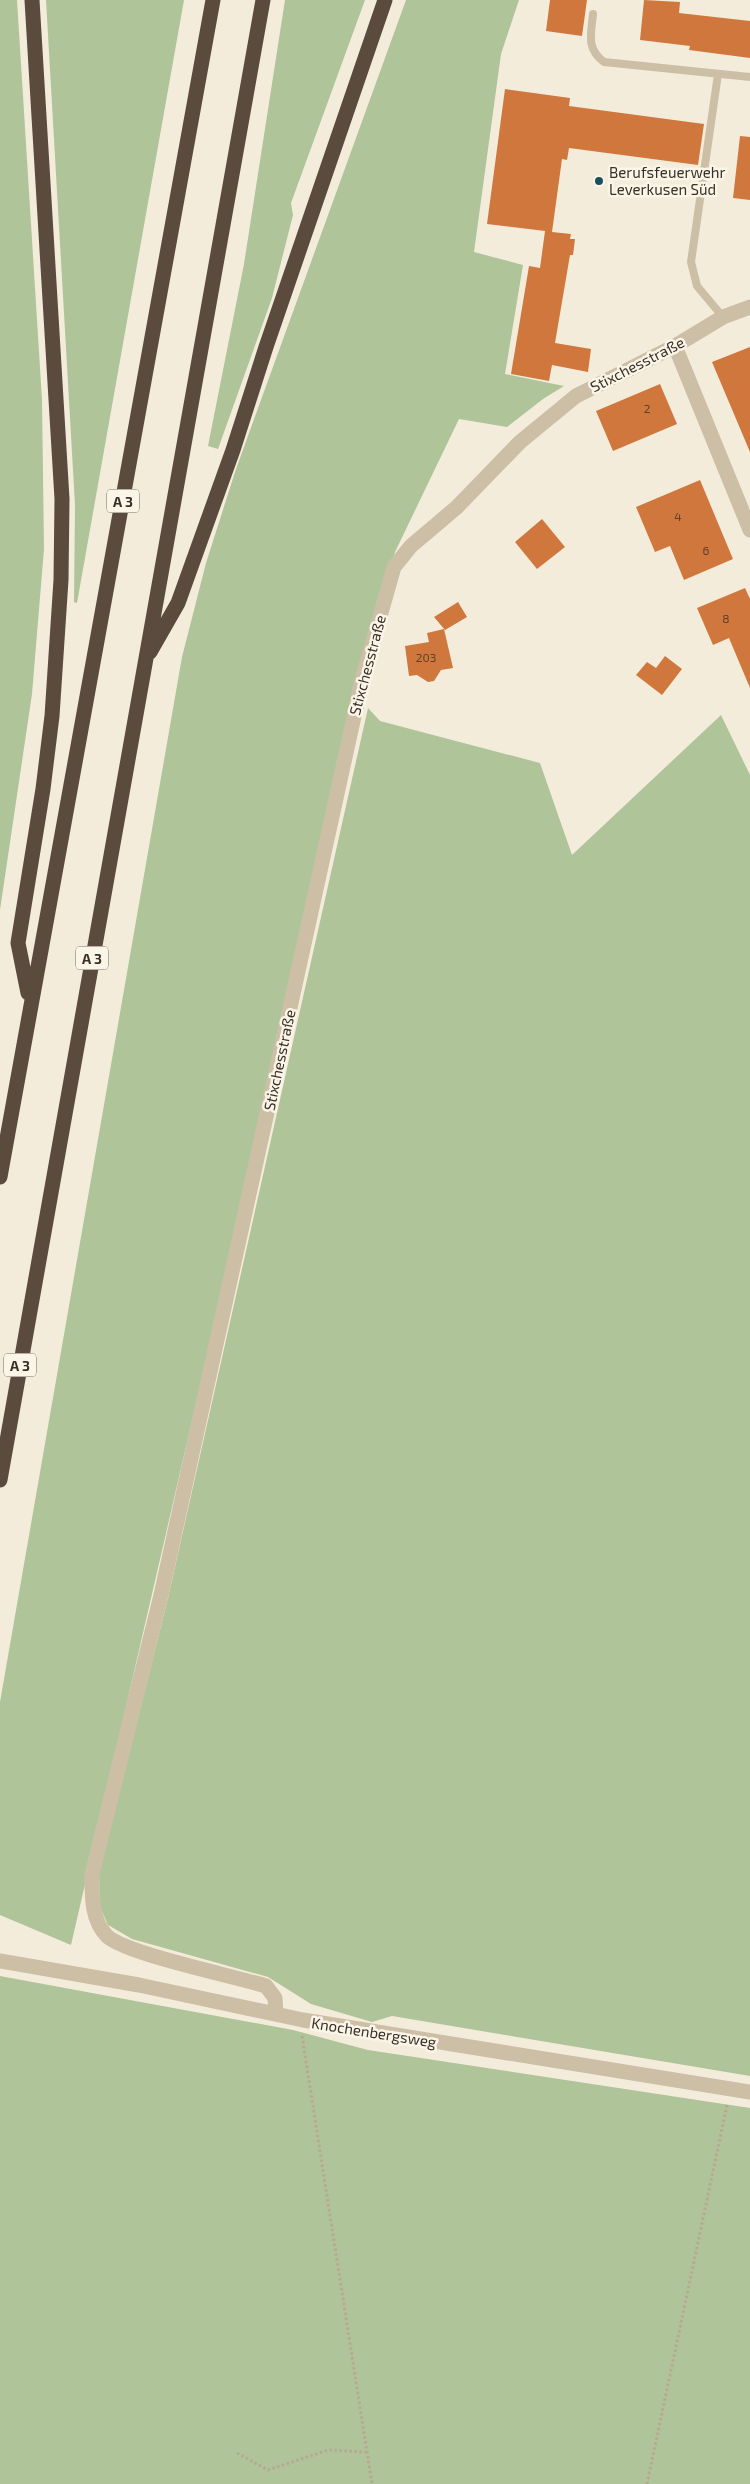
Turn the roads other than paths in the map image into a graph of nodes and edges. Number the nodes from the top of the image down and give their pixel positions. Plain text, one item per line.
1 (32, 0) edge
2 (213, 0) edge
3 (263, 0) edge
4 (385, 0) edge
5 (593, 14) dead end
6 (718, 74) junction
7 (750, 78) edge
8 (750, 307) edge
9 (723, 317) junction
10 (675, 346) junction
11 (750, 530) edge
12 (144, 665) junction
13 (30, 1002) junction
14 (0, 1177) edge
15 (0, 1480) edge
16 (0, 1961) edge
17 (276, 2014) junction
18 (750, 2092) edge

1 - 13 highway
2 - 13 highway, A 3
3 - 12 highway, A 3
4 - 12 highway
5 - 6 lane
6 - 7 lane
6 - 9 lane
8 - 9 street, Stixchesstraße
9 - 10 street, Stixchesstraße
10 - 11 street
10 - 17 street, Stixchesstraße
12 - 15 highway, A 3
13 - 14 highway, A 3
16 - 17 street, Knochenbergsweg
17 - 18 street, Knochenbergsweg

